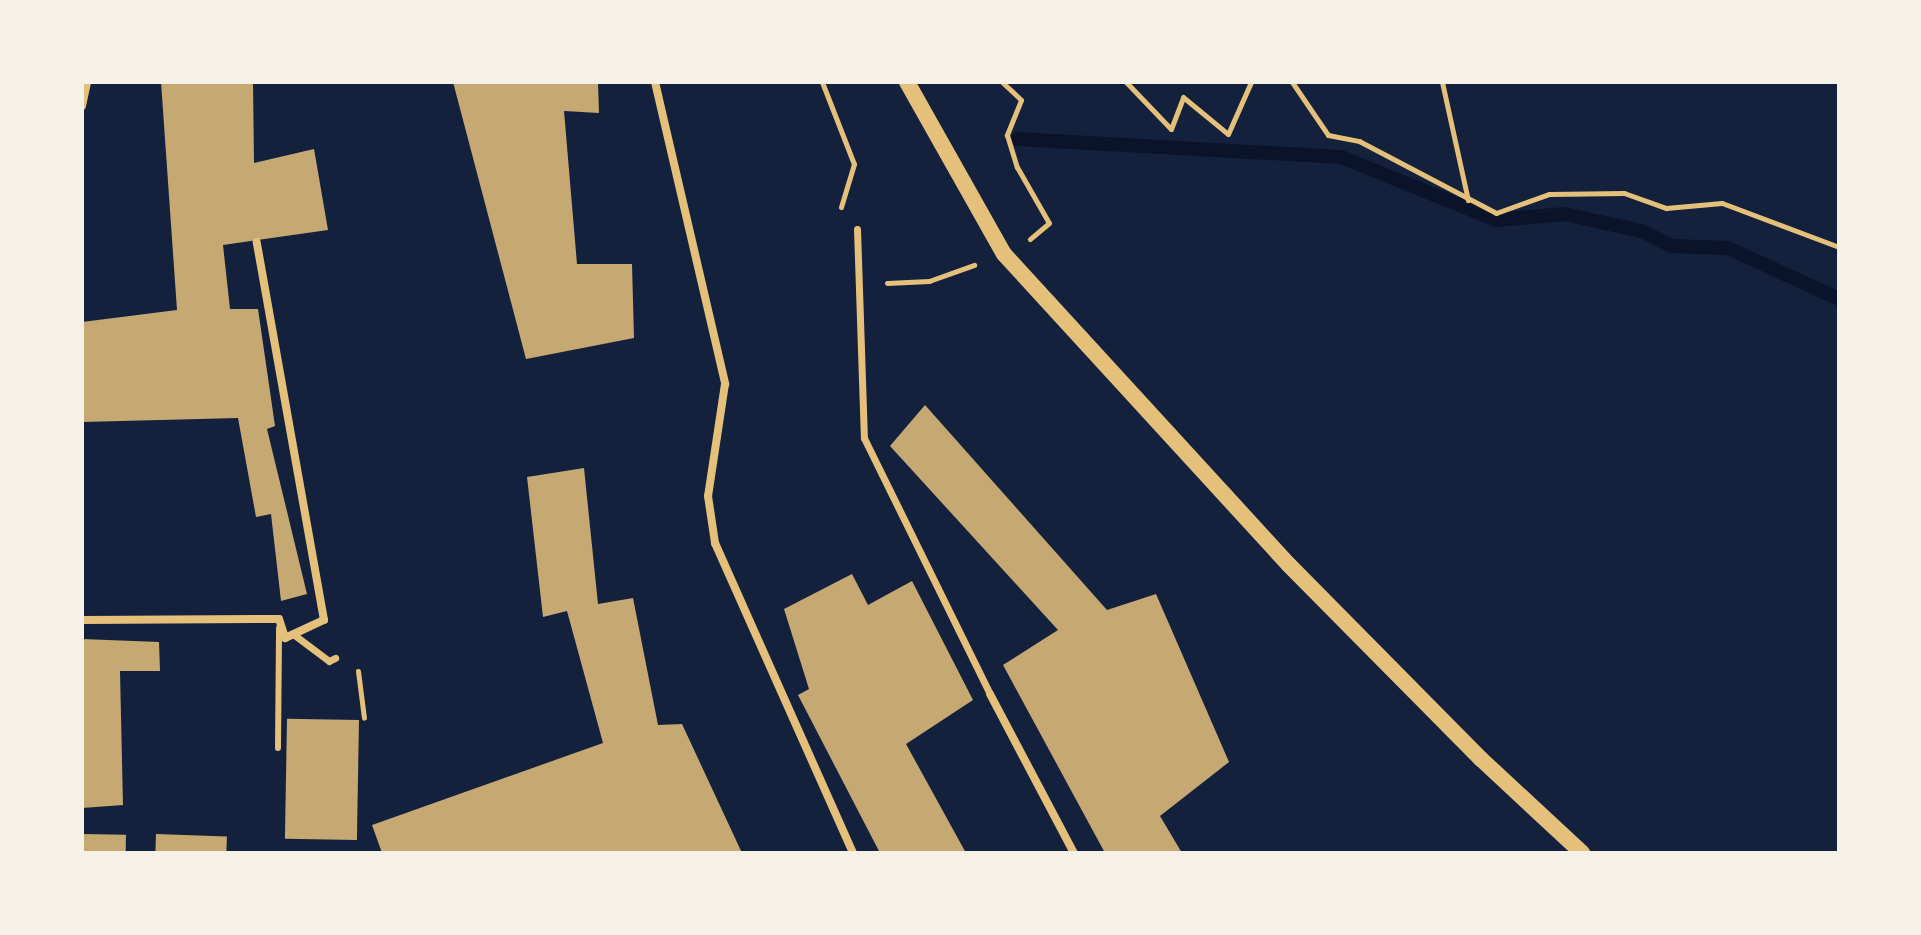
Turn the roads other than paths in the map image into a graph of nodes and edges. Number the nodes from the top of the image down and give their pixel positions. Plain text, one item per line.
1 (87, 82) edge
2 (655, 82) edge
3 (907, 82) edge
4 (82, 106) edge
5 (857, 229) road end
6 (257, 242) dead end
7 (279, 619) junction
8 (82, 620) edge
9 (293, 634) junction
10 (335, 658) dead end
11 (990, 694) joint
12 (278, 748) dead end
13 (853, 853) edge
14 (1074, 853) edge
15 (1582, 853) edge

1 - 4 street
2 - 13 street
3 - 15 main road
5 - 11 street
6 - 9 street
7 - 8 street
7 - 9 street
7 - 12 lane
9 - 10 street
11 - 14 street

